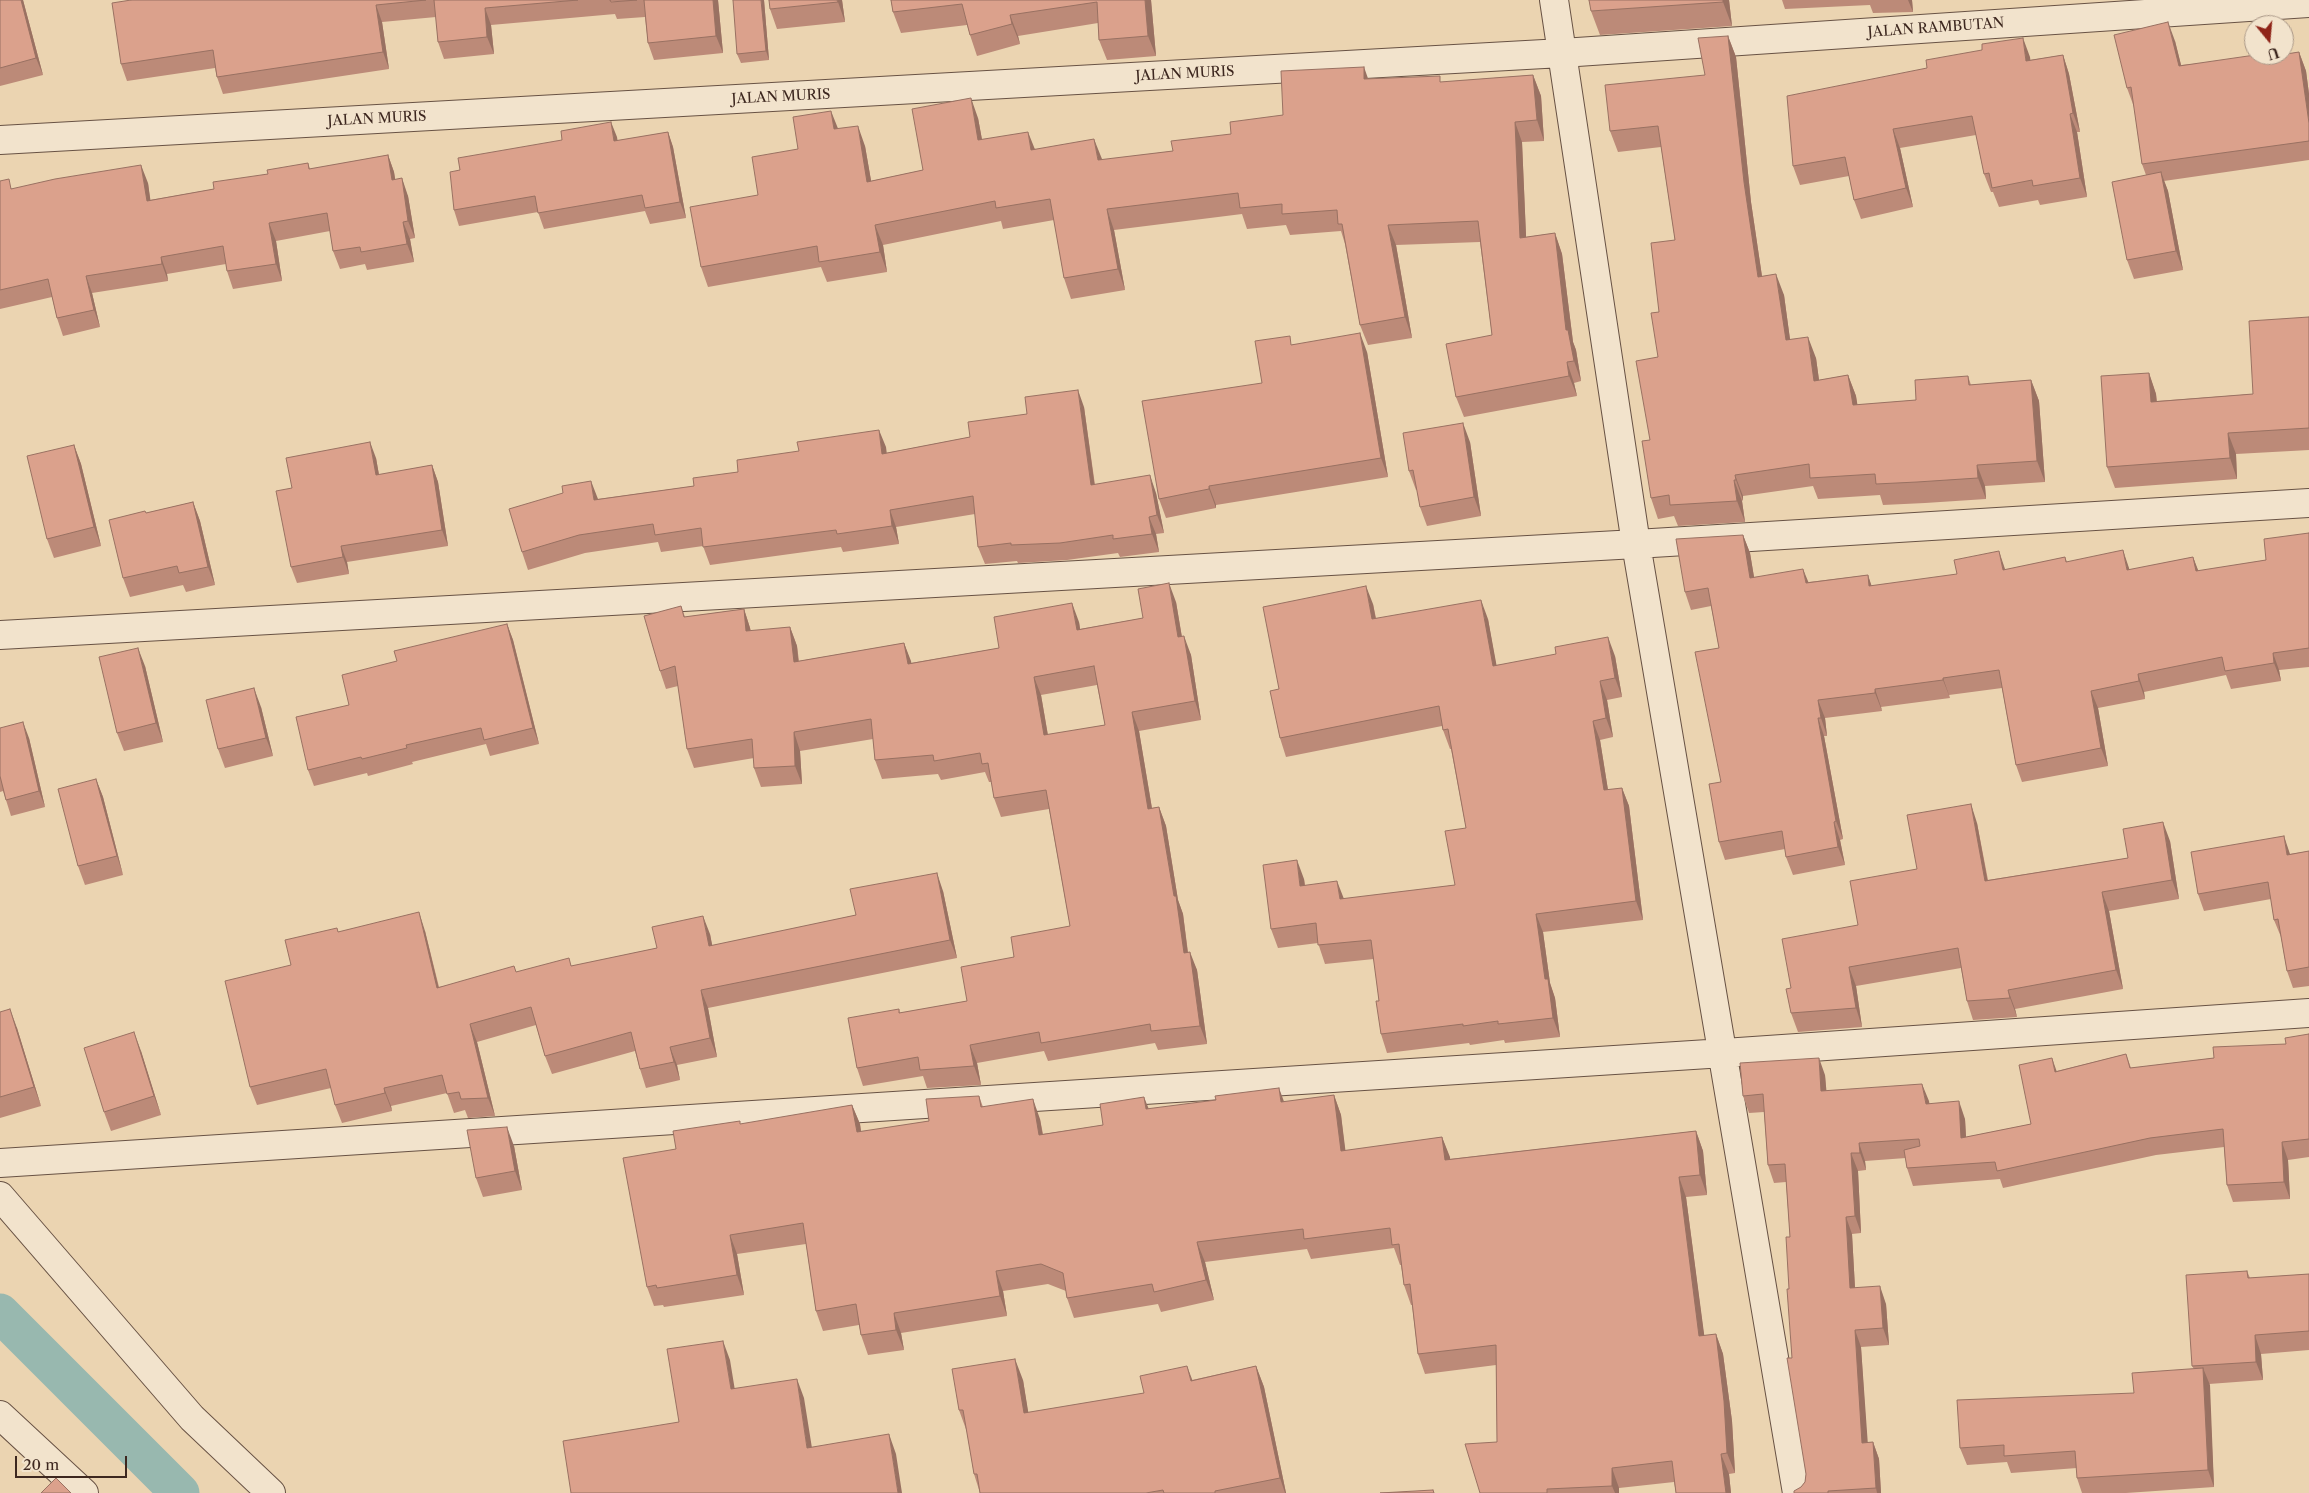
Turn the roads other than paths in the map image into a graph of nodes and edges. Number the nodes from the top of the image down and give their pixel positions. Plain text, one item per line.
1 (1554, 0) edge
2 (2309, 3) edge
3 (1562, 53) junction
4 (0, 140) edge
5 (2309, 503) edge
6 (1636, 544) junction
7 (0, 635) edge
8 (2309, 1013) edge
9 (1724, 1054) junction
10 (0, 1162) edge
11 (0, 1196) edge
12 (0, 1415) edge
13 (84, 1493) edge
14 (271, 1493) edge
15 (1797, 1493) edge

1 - 3 street
2 - 3 street, JALAN RAMBUTAN
3 - 4 street, JALAN MURIS
3 - 6 street
5 - 6 street
6 - 7 street
6 - 9 street
8 - 9 street
9 - 10 street
9 - 15 street
11 - 14 street
12 - 13 street

